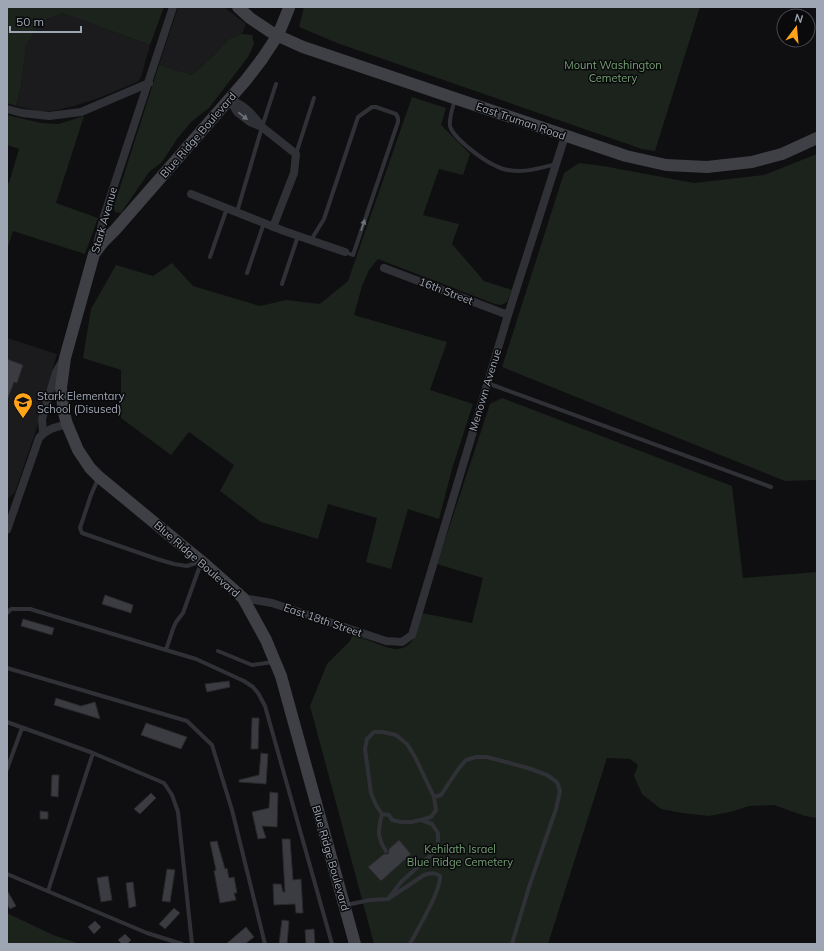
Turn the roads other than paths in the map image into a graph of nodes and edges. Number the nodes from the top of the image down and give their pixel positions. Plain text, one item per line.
1 (173, 7) edge
2 (238, 7) edge
3 (289, 7) edge
4 (149, 83) junction
5 (276, 84) dead end
6 (314, 98) dead end
7 (455, 98) junction
8 (229, 99) junction
9 (7, 109) edge
10 (262, 127) junction
11 (565, 136) junction
12 (817, 138) edge
13 (296, 154) junction
14 (556, 163) junction
15 (191, 194) dead end
16 (227, 208) junction
17 (236, 212) junction
18 (264, 223) junction
19 (273, 227) junction
20 (298, 236) junction
21 (311, 240) junction
22 (345, 252) joint
23 (94, 254) junction
24 (210, 257) dead end
25 (384, 268) dead end
26 (247, 272) dead end
27 (282, 284) dead end
28 (508, 315) junction
29 (65, 358) junction
30 (487, 383) junction
31 (67, 424) junction
32 (43, 433) junction
33 (99, 477) junction
34 (771, 487) dead end
35 (11, 507) edge
36 (7, 530) edge
37 (202, 561) junction
38 (243, 598) junction
39 (7, 613) edge
40 (402, 642) joint
41 (166, 650) junction
42 (218, 651) dead end
43 (275, 662) junction
44 (7, 668) edge
45 (7, 722) edge
46 (22, 728) junction
47 (93, 752) junction
48 (7, 769) edge
49 (434, 798) junction
50 (382, 814) junction
51 (421, 820) junction
52 (386, 851) dead end
53 (7, 874) edge
54 (48, 891) junction
55 (388, 899) junction
56 (344, 905) junction
57 (182, 944) edge
58 (192, 944) edge
59 (265, 944) edge
60 (332, 944) edge
61 (355, 944) edge
62 (410, 944) edge
63 (512, 944) edge

1 - 4 street, Stark Avenue
2 - 7 main road, East Truman Road
3 - 8 main road, Blue Ridge Boulevard, bridge
4 - 9 street
4 - 23 street, Stark Avenue
5 - 10 lane
6 - 13 lane
7 - 11 main road, East Truman Road
7 - 14 lane
8 - 10 street
8 - 23 main road, Blue Ridge Boulevard
10 - 13 street
10 - 17 lane
11 - 12 main road, East Truman Road
11 - 14 street, Menown Avenue
13 - 19 street
14 - 28 street, Menown Avenue
15 - 16 street
16 - 17 street
16 - 24 lane
17 - 18 street
18 - 19 street
18 - 26 lane
19 - 20 street
20 - 21 street
20 - 27 lane
21 - 22 street
22 -> 21 lane
23 - 29 main road, Stark Avenue
25 - 28 street, 16th Street
28 - 30 street, Menown Avenue
29 - 31 main road, Blue Ridge Boulevard
29 - 32 street, Stark Avenue
30 - 34 lane
30 - 40 street, Menown Avenue
31 - 32 street
31 - 33 main road, Blue Ridge Boulevard
32 - 35 street, Stark Avenue
33 - 37 main road, Blue Ridge Boulevard
33 - 37 lane
35 - 36 street, Stark Avenue
37 - 38 main road, Blue Ridge Boulevard
37 - 41 lane
38 - 40 street, East 18th Street
38 - 43 main road, Blue Ridge Boulevard
39 - 41 lane
41 - 60 lane
42 - 43 lane
43 - 56 main road, Blue Ridge Boulevard
44 - 59 lane
45 - 46 lane
46 - 47 lane
46 - 48 lane
47 - 54 lane
47 - 58 lane
49 - 50 lane
49 - 51 lane
49 - 63 lane
50 - 51 lane
50 - 52 lane
51 - 55 lane
53 - 54 lane
54 - 57 lane
55 - 56 lane
55 - 62 lane
56 - 61 main road, Blue Ridge Boulevard

